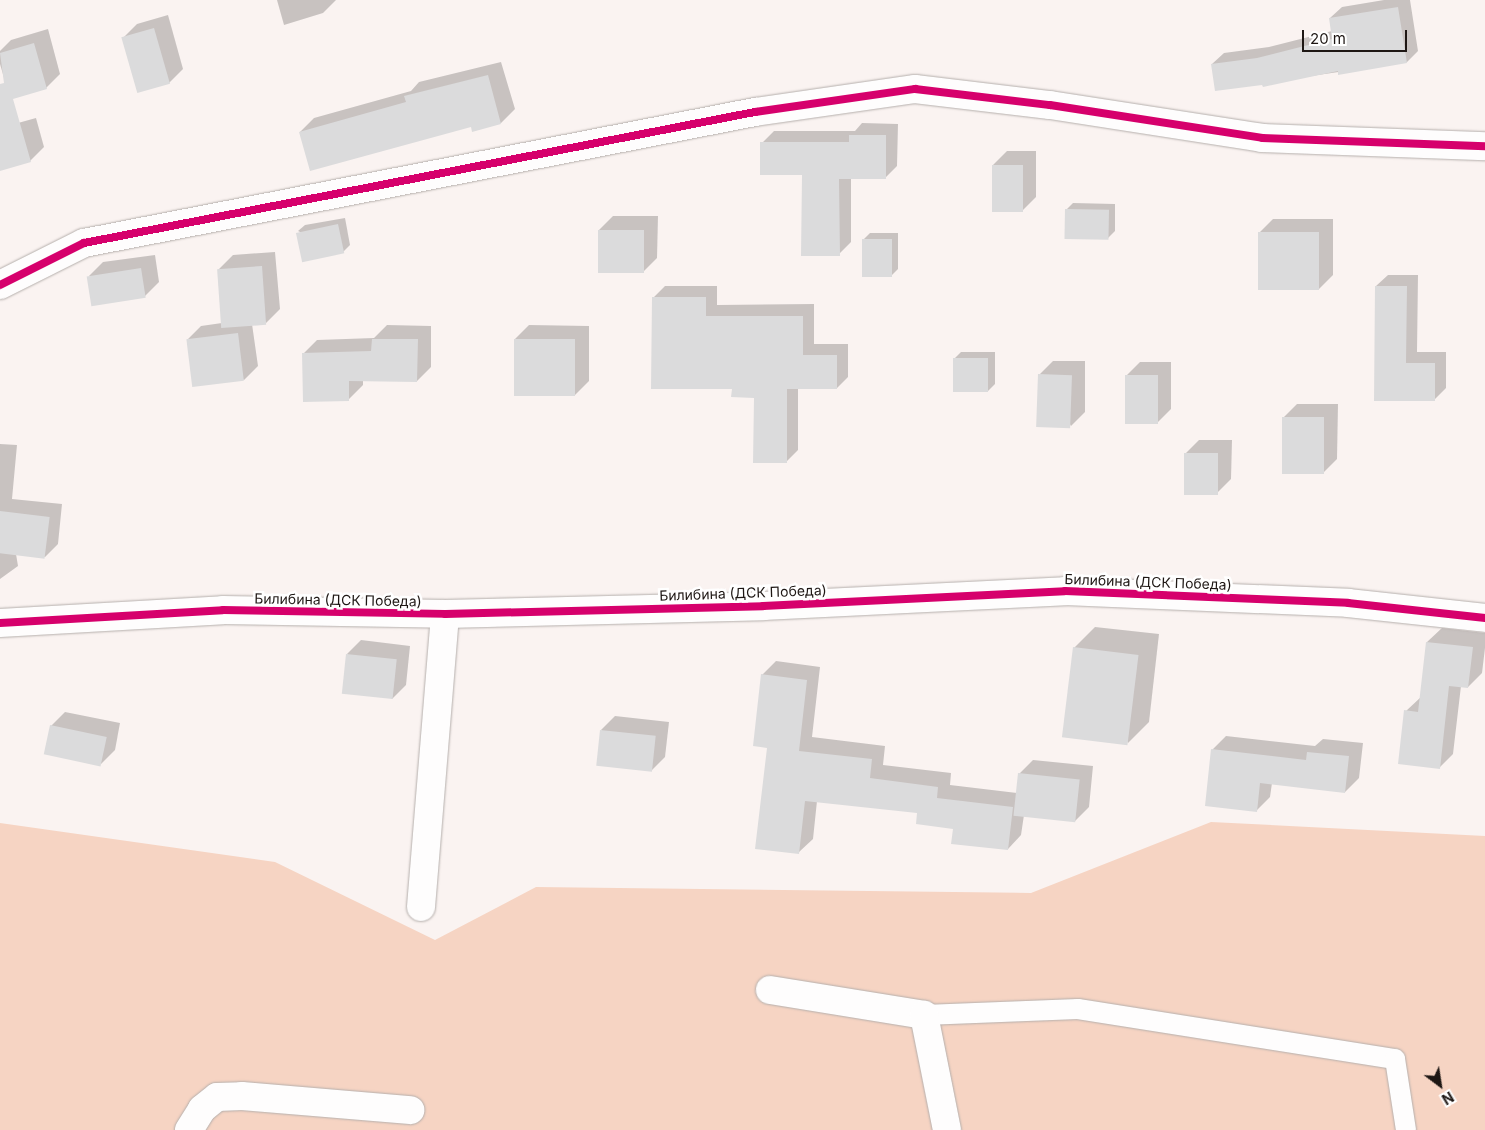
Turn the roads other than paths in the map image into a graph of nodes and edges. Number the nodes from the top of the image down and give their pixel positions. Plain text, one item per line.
1 (1485, 146) edge
2 (0, 285) edge
3 (445, 614) junction
4 (1485, 618) edge
5 (0, 623) edge
6 (421, 907) dead end
7 (770, 990) dead end
8 (924, 1015) junction
9 (410, 1110) dead end
10 (189, 1130) edge
11 (947, 1130) edge
12 (1406, 1130) edge

1 - 2 street
3 - 4 street, Билибина (ДСК Победа)
3 - 5 street, Билибина (ДСК Победа)
3 - 6 street
7 - 8 street
8 - 11 street
8 - 12 lane
9 - 10 street

